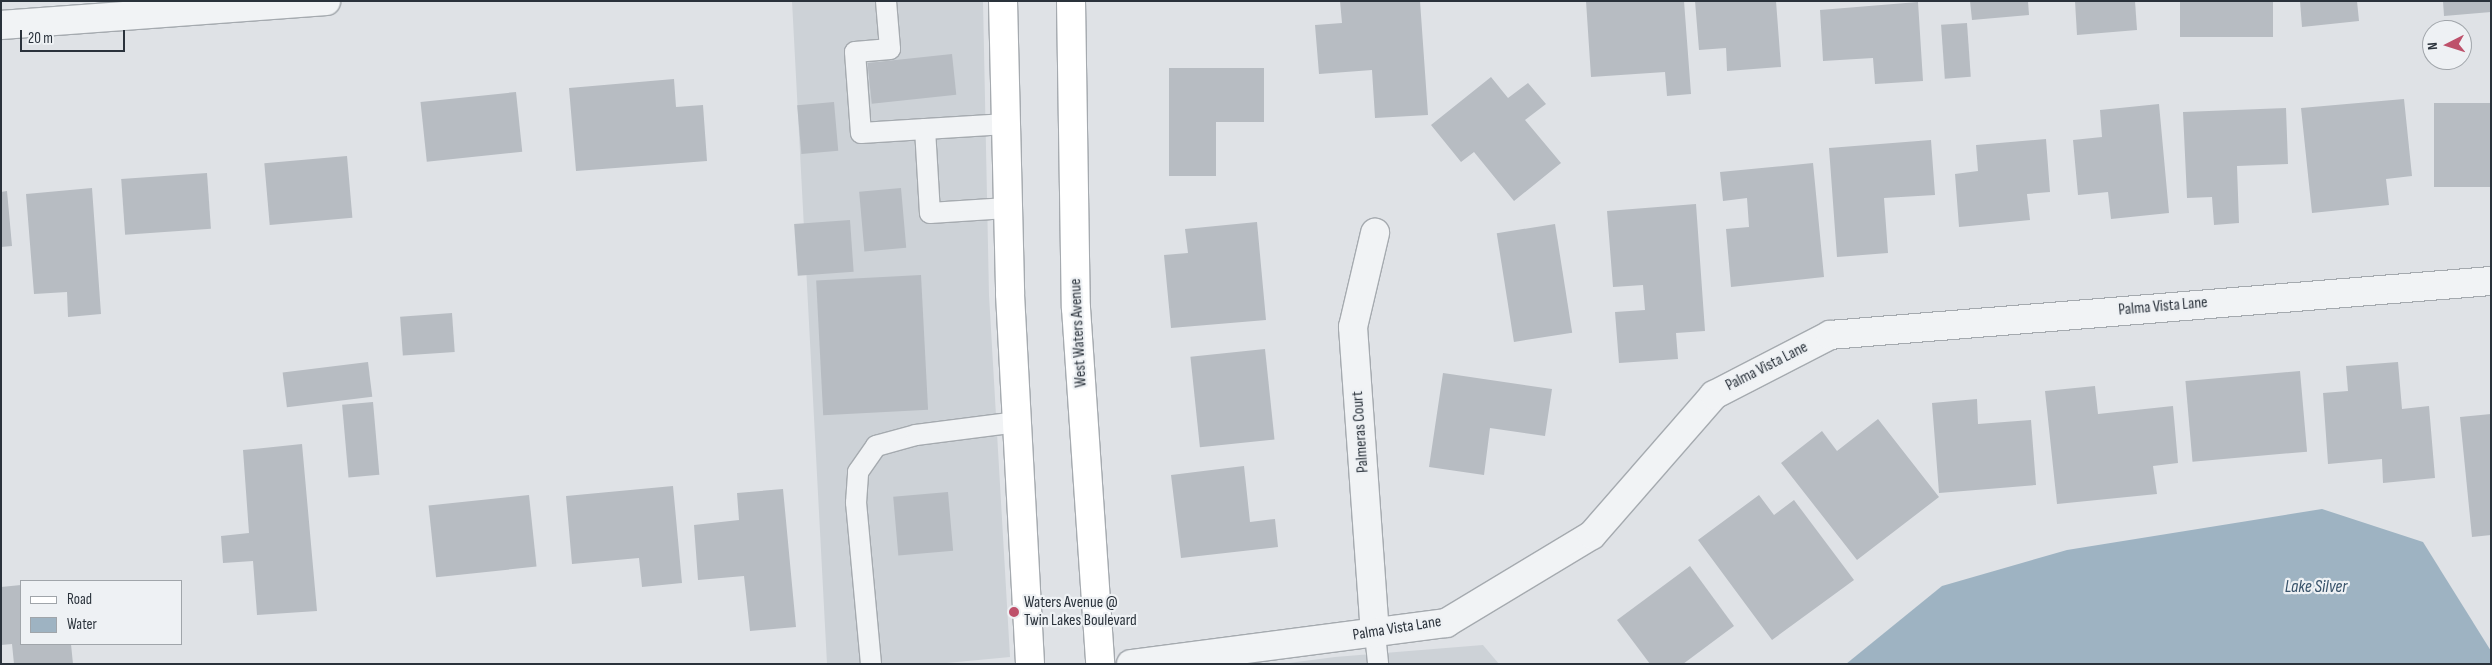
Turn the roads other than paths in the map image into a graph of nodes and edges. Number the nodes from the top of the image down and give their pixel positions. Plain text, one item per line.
1 (326, 1) edge
2 (886, 1) edge
3 (1003, 1) edge
4 (1071, 1) edge
5 (36, 12) edge
6 (1, 25) edge
7 (1006, 124) junction
8 (925, 128) junction
9 (1007, 208) junction
10 (1375, 232) dead end
11 (2491, 281) edge
12 (1017, 422) junction
13 (1375, 634) junction
14 (871, 664) edge
15 (1030, 664) edge
16 (1100, 664) edge
17 (1131, 664) edge
18 (1378, 664) edge

1 - 5 street
2 - 8 lane
3 - 7 main road
4 - 16 main road, West Waters Avenue
5 - 6 street
7 - 8 lane
7 - 9 main road
8 - 9 lane
9 - 12 main road
10 - 13 street, Palmeras Court
11 - 13 street, Palma Vista Lane
12 - 14 lane
12 - 15 main road
13 - 17 street, Palma Vista Lane
13 - 18 lane

